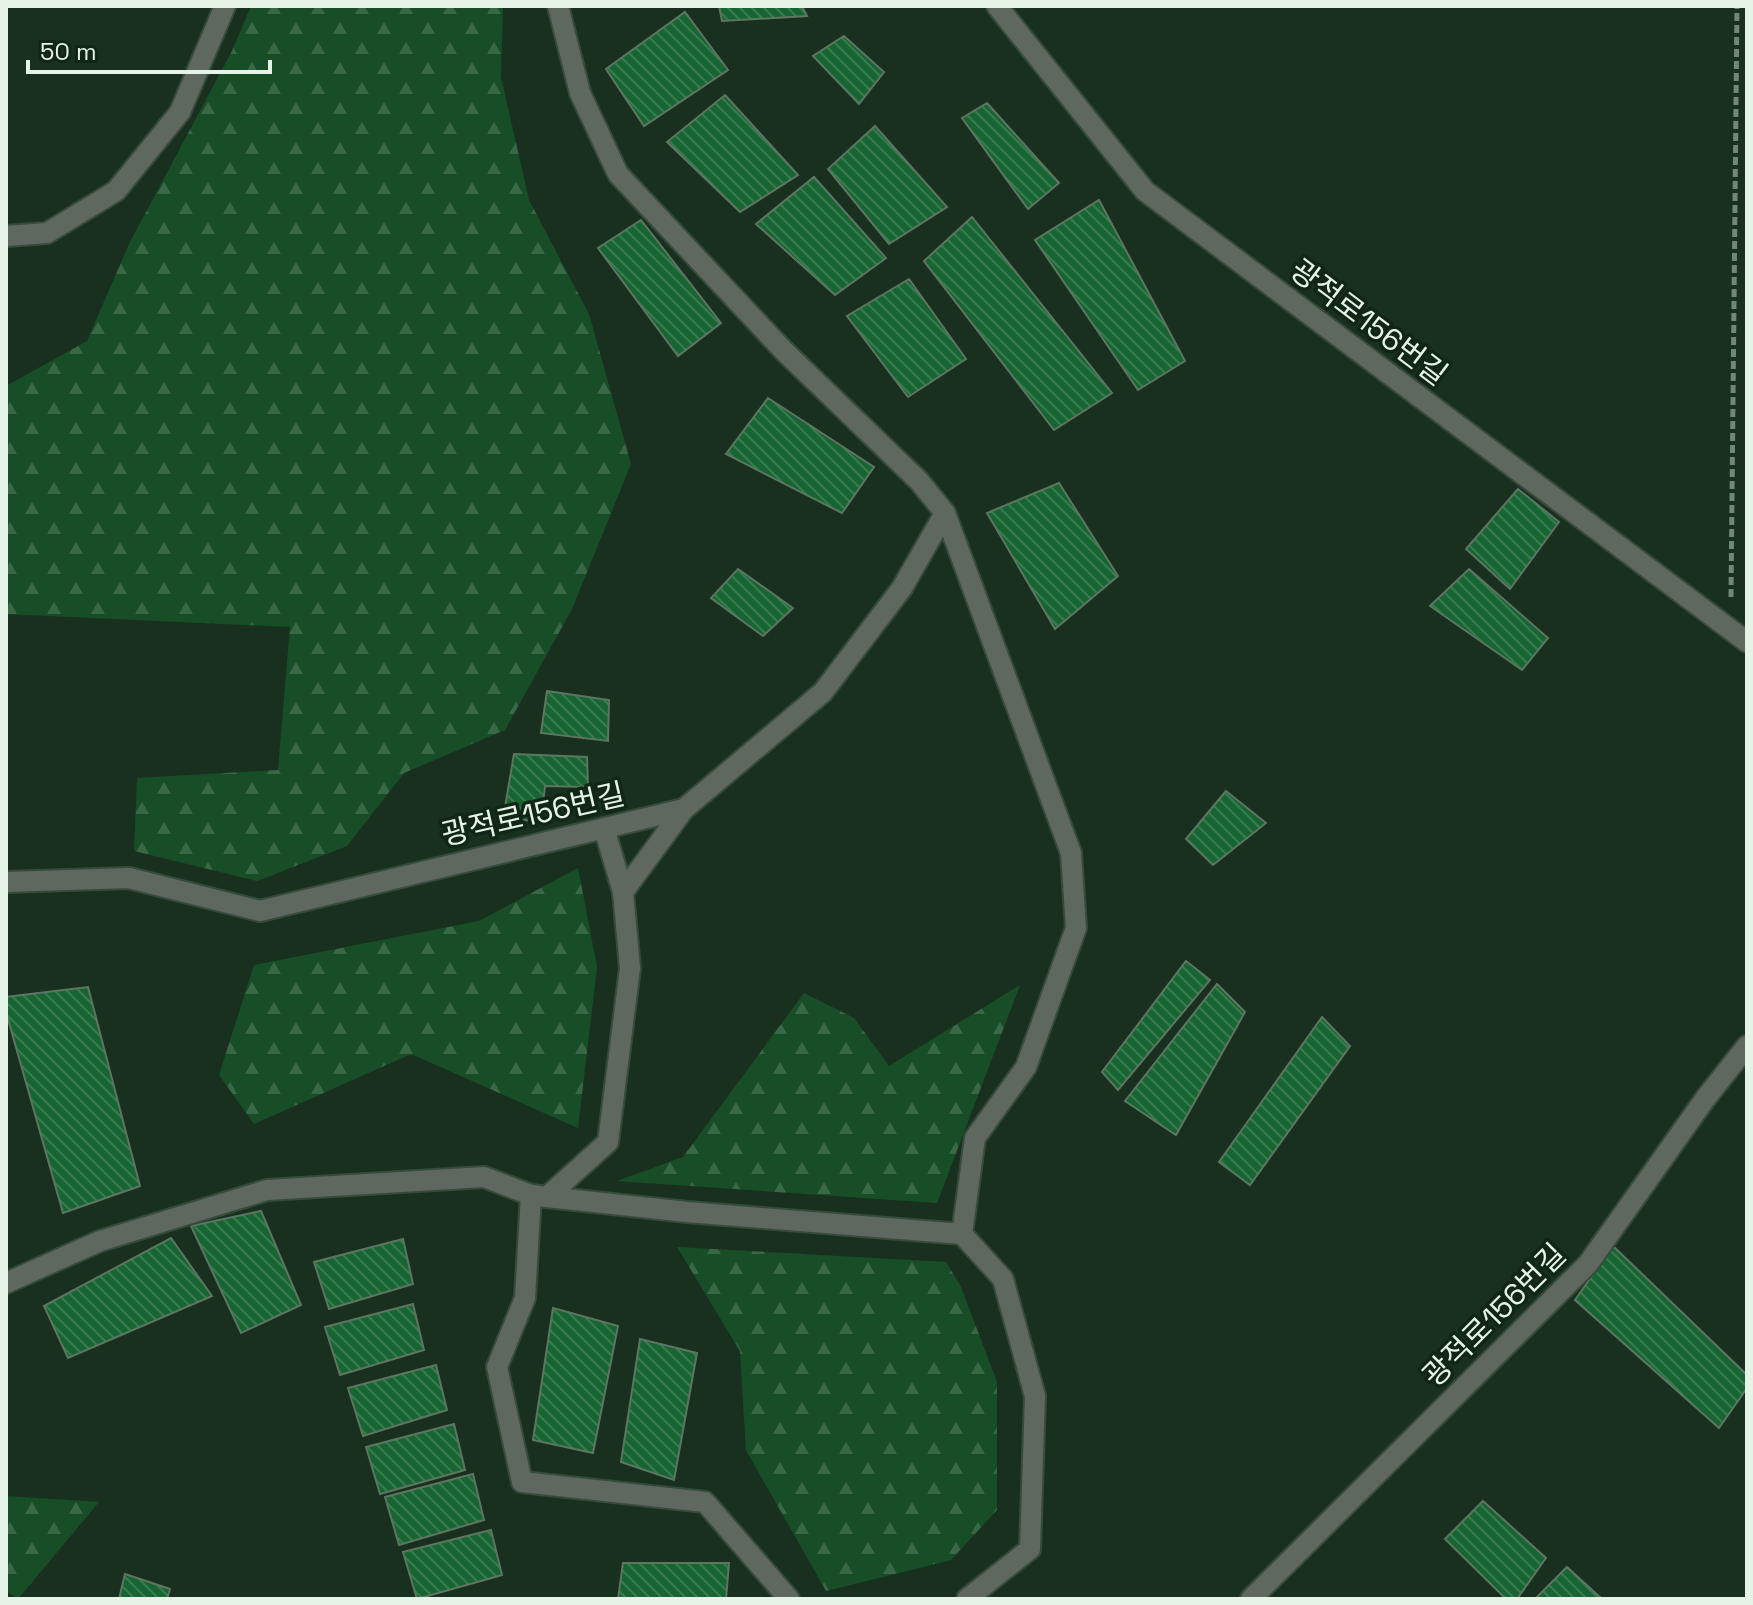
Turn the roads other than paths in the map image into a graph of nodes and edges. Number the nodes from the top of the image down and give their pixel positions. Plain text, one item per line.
1 (225, 6) edge
2 (558, 6) edge
3 (997, 6) edge
4 (6, 236) edge
5 (945, 513) junction
6 (1739, 637) edge
7 (684, 809) junction
8 (604, 828) junction
9 (6, 882) edge
10 (623, 892) junction
11 (1747, 1046) edge
12 (539, 1196) junction
13 (962, 1234) junction
14 (6, 1283) edge
15 (789, 1599) edge
16 (967, 1599) edge
17 (1253, 1599) edge

1 - 4 street
2 - 5 street
3 - 6 street, 광적로156번길
5 - 7 street, 광적로156번길
5 - 13 street
7 - 8 street, 광적로156번길
7 - 10 street
8 - 9 street, 광적로156번길
8 - 10 street
10 - 12 street
11 - 17 street, 광적로156번길
12 - 13 street
12 - 14 street
12 - 15 street
13 - 16 street

